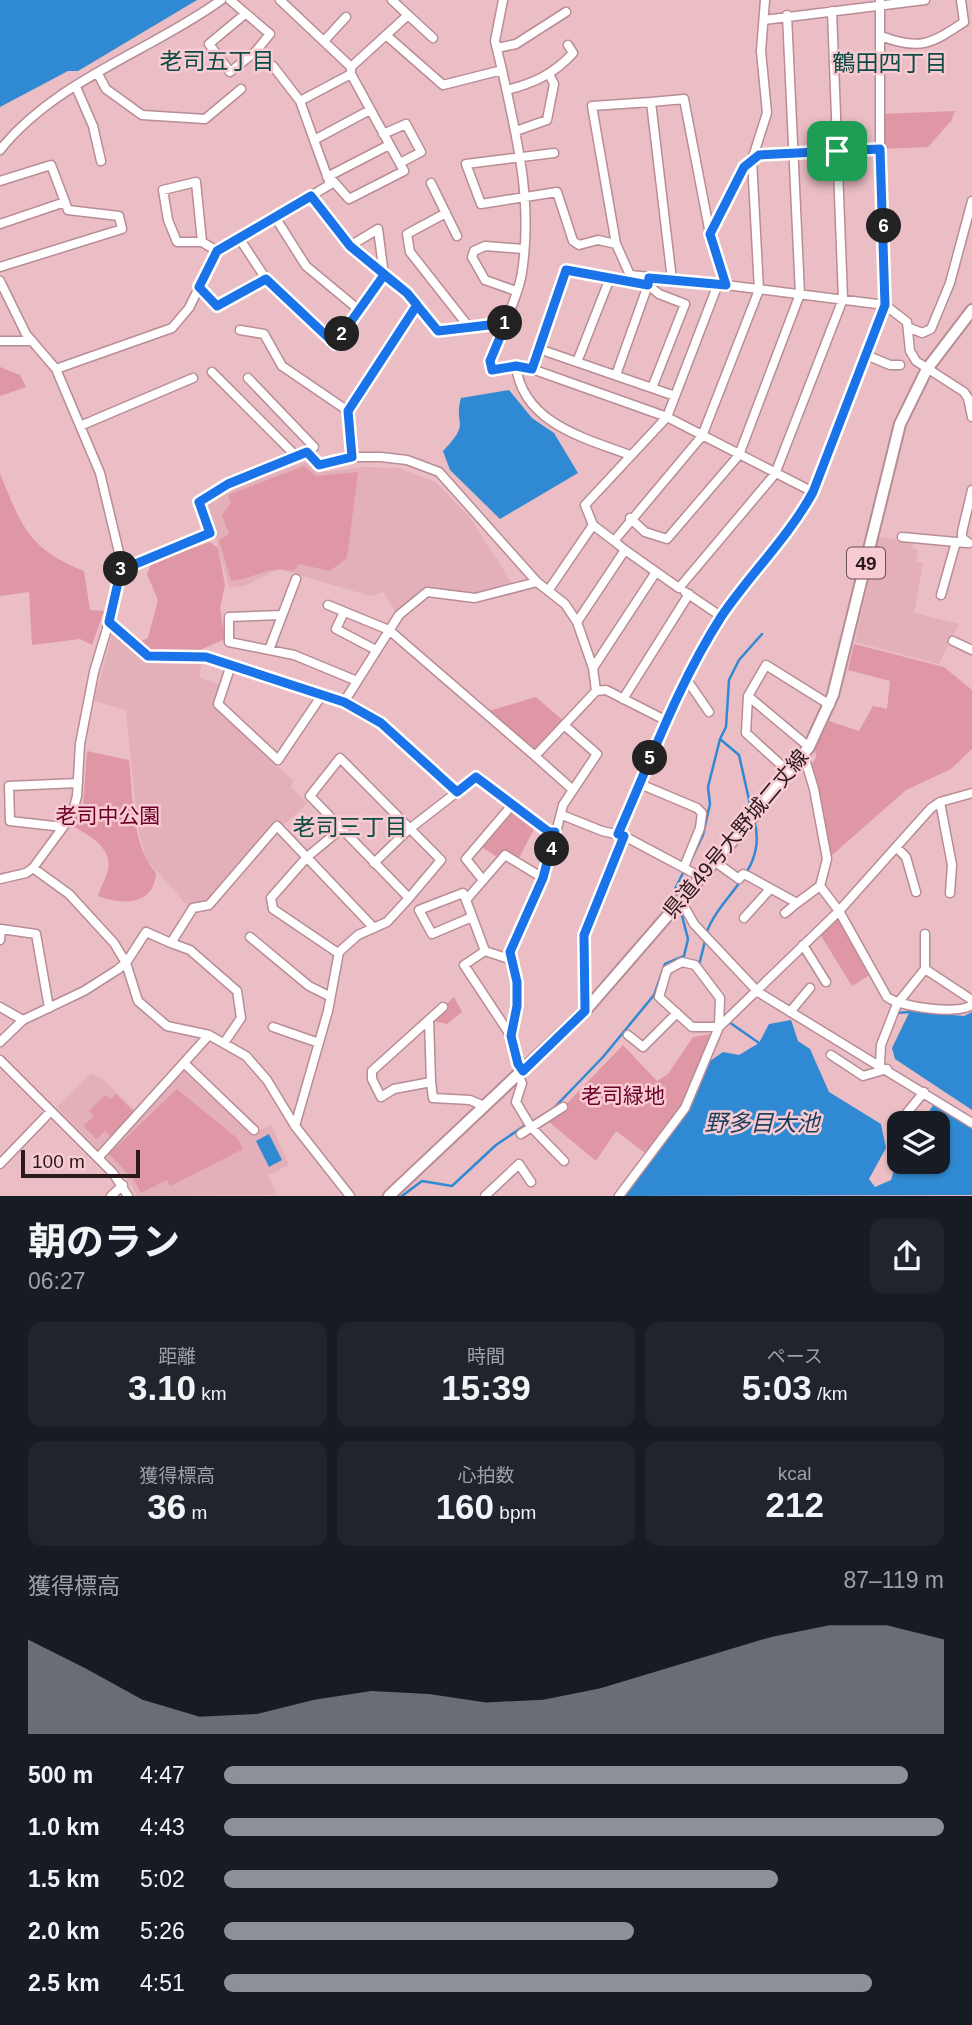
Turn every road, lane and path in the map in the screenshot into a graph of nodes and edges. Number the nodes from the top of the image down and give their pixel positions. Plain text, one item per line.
1 (221, 0) edge
2 (230, 0) edge
3 (280, 0) edge
4 (392, 0) edge
5 (503, 0) edge
6 (765, 0) edge
7 (925, 0) edge
8 (961, 0) edge
9 (880, 3) edge
10 (832, 11) junction
11 (566, 12) dead end
12 (245, 14) junction
13 (408, 15) junction
14 (787, 16) junction
15 (346, 17) dead end
16 (764, 20) junction
17 (386, 34) junction
18 (881, 36) junction
19 (433, 38) dead end
20 (324, 41) junction
21 (568, 45) dead end
22 (497, 48) junction
23 (273, 66) dead end
24 (351, 70) junction
25 (502, 70) junction
26 (98, 74) junction
27 (549, 74) junction
28 (76, 87) junction
29 (242, 89) dead end
30 (507, 90) junction
31 (300, 101) junction
32 (652, 102) junction
33 (370, 110) junction
34 (516, 131) junction
35 (383, 134) junction
36 (314, 140) junction
37 (389, 145) junction
38 (880, 149) junction
39 (0, 150) edge
40 (837, 151) junction
41 (554, 153) dead end
42 (794, 153) junction
43 (522, 159) junction
44 (752, 160) junction
45 (101, 161) dead end
46 (400, 163) junction
47 (0, 181) edge
48 (329, 181) junction
49 (431, 183) dead end
50 (311, 196) junction
51 (526, 198) junction
52 (972, 201) edge
53 (65, 202) junction
54 (446, 213) junction
55 (275, 217) junction
56 (0, 224) edge
57 (710, 234) junction
58 (457, 236) dead end
59 (239, 238) junction
60 (202, 242) junction
61 (615, 244) junction
62 (350, 246) junction
63 (524, 249) junction
64 (217, 251) junction
65 (0, 267) edge
66 (384, 275) junction
67 (610, 278) junction
68 (266, 279) junction
69 (672, 280) junction
70 (0, 281) edge
71 (649, 281) junction
72 (722, 285) junction
73 (199, 287) junction
74 (759, 290) junction
75 (516, 291) junction
76 (800, 294) junction
77 (843, 299) junction
78 (417, 305) junction
79 (885, 305) junction
80 (359, 310) junction
81 (972, 310) edge
82 (506, 323) junction
83 (469, 327) junction
84 (910, 327) junction
85 (240, 330) dead end
86 (0, 341) edge
87 (32, 341) junction
88 (539, 349) junction
89 (866, 355) junction
90 (577, 362) junction
91 (900, 365) dead end
92 (516, 366) junction
93 (56, 369) junction
94 (532, 369) junction
95 (926, 369) junction
96 (212, 372) dead end
97 (615, 375) junction
98 (192, 378) dead end
99 (248, 378) dead end
100 (652, 388) junction
101 (675, 396) junction
102 (348, 411) junction
103 (667, 417) junction
104 (972, 417) edge
105 (80, 426) junction
106 (702, 436) junction
107 (307, 452) junction
108 (630, 454) junction
109 (739, 455) junction
110 (296, 456) junction
111 (352, 457) junction
112 (775, 474) junction
113 (972, 490) edge
114 (813, 492) junction
115 (630, 518) junction
116 (593, 525) junction
117 (902, 537) dead end
118 (614, 541) junction
119 (956, 542) junction
120 (969, 543) edge
121 (625, 550) junction
122 (122, 565) junction
123 (656, 572) junction
124 (296, 579) dead end
125 (537, 582) junction
126 (680, 588) junction
127 (548, 591) junction
128 (689, 594) junction
129 (941, 595) dead end
130 (327, 606) dead end
131 (344, 612) junction
132 (282, 615) junction
133 (722, 617) junction
134 (109, 622) junction
135 (577, 622) junction
136 (389, 630) junction
137 (953, 641) dead end
138 (269, 650) junction
139 (376, 650) junction
140 (972, 650) edge
141 (231, 665) junction
142 (593, 668) junction
143 (685, 677) junction
144 (357, 681) junction
145 (596, 691) junction
146 (322, 695) junction
147 (748, 696) junction
148 (623, 699) junction
149 (344, 702) junction
150 (830, 705) junction
151 (709, 712) dead end
152 (665, 720) junction
153 (564, 724) junction
154 (806, 752) junction
155 (535, 756) junction
156 (790, 773) junction
157 (78, 783) junction
158 (640, 784) junction
159 (573, 790) junction
160 (457, 792) junction
161 (972, 793) edge
162 (940, 802) junction
163 (512, 805) junction
164 (562, 815) junction
165 (63, 827) junction
166 (341, 829) junction
167 (408, 830) junction
168 (555, 832) junction
169 (621, 835) junction
170 (897, 848) junction
171 (307, 857) junction
172 (714, 861) junction
173 (374, 863) junction
174 (33, 868) junction
175 (687, 869) junction
176 (701, 877) junction
177 (543, 878) junction
178 (0, 880) edge
179 (483, 880) junction
180 (820, 886) junction
181 (770, 889) junction
182 (916, 892) dead end
183 (950, 893) dead end
184 (409, 898) junction
185 (466, 900) junction
186 (797, 903) junction
187 (679, 904) junction
188 (839, 911) junction
189 (785, 913) dead end
190 (472, 917) junction
191 (744, 918) dead end
192 (373, 928) junction
193 (925, 934) dead end
194 (250, 937) dead end
195 (0, 940) edge
196 (172, 943) junction
197 (803, 945) junction
198 (485, 951) junction
199 (338, 953) junction
200 (509, 959) junction
201 (126, 963) junction
202 (925, 969) junction
203 (826, 982) dead end
204 (810, 988) dead end
205 (758, 992) junction
206 (329, 996) junction
207 (972, 1000) edge
208 (897, 1004) junction
209 (972, 1005) edge
210 (0, 1007) edge
211 (443, 1007) dead end
212 (49, 1008) junction
213 (585, 1011) junction
214 (790, 1012) junction
215 (677, 1013) junction
216 (23, 1020) junction
217 (429, 1020) junction
218 (273, 1027) dead end
219 (719, 1027) junction
220 (209, 1035) junction
221 (628, 1035) dead end
222 (511, 1036) junction
223 (0, 1042) edge
224 (224, 1043) junction
225 (319, 1043) junction
226 (831, 1055) dead end
227 (0, 1060) edge
228 (184, 1063) junction
229 (883, 1066) junction
230 (521, 1073) junction
231 (431, 1082) junction
232 (924, 1092) junction
233 (484, 1106) junction
234 (563, 1107) dead end
235 (51, 1111) junction
236 (909, 1111) edge
237 (972, 1123) edge
238 (529, 1124) junction
239 (295, 1126) junction
240 (254, 1130) dead end
241 (521, 1134) dead end
242 (98, 1158) junction
243 (565, 1161) dead end
244 (0, 1164) edge
245 (531, 1182) dead end
246 (122, 1185) junction
247 (111, 1195) edge
248 (128, 1195) edge
249 (351, 1195) edge
250 (389, 1195) edge
251 (485, 1195) edge
252 (619, 1195) edge

1 - 26 street
2 - 12 street
3 - 20 street
4 - 13 street
5 - 22 street
6 - 16 street
7 - 9 street
8 - 18 street
9 - 10 street
9 - 18 street
10 - 14 street
10 - 40 street
11 - 22 street
12 - 12 street
13 - 17 street
13 - 19 street
14 - 16 street
14 - 42 street
15 - 20 street
16 - 44 street
17 - 24 street
17 - 25 street
18 - 38 street
20 - 24 street
21 - 27 street
22 - 25 street
23 - 31 street
24 - 31 street
24 - 33 street
25 - 30 street
26 - 28 street
26 - 29 street
27 - 30 street
27 - 34 street
28 - 39 street
28 - 45 street
30 - 34 street
31 - 36 street
32 - 57 street
32 - 61 street
32 - 69 street
33 - 35 street
33 - 36 street
34 - 43 street
35 - 37 street
35 - 46 street
36 - 48 street
37 - 46 street
37 - 48 street
38 - 40 street
38 - 79 street
40 - 42 street
40 - 77 street
41 - 43 street
42 - 44 street
42 - 76 street
43 - 51 street
43 - 51 street
44 - 57 street
44 - 74 street
46 - 48 street
47 - 53 street
48 - 50 street
49 - 54 street
50 - 55 street
50 - 62 street
51 - 61 street
51 - 63 street
52 - 84 street
53 - 56 street
53 - 65 street
54 - 58 street
54 - 83 street
55 - 59 street
55 - 80 street
57 - 72 street
59 - 64 street
59 - 68 street
60 - 60 street
60 - 64 street
61 - 71 street
62 - 66 street
62 - 66 street
63 - 75 street
63 - 75 street
64 - 73 street
66 - 78 street
66 - 80 street
67 - 71 street
67 - 88 street
67 - 90 street
68 - 73 street
68 - 80 street
69 - 71 street
69 - 72 street
70 - 87 street
71 - 97 street
71 - 100 street
72 - 74 street
72 - 101 street
73 - 93 street
74 - 76 street
74 - 106 street
75 - 82 street
76 - 77 street
76 - 109 street
77 - 79 street
77 - 112 street
78 - 83 street
78 - 102 street
79 - 84 street
79 - 89 street
81 - 95 main road, 県道49号大野城二丈線 / 49
82 - 83 street
82 - 92 street
84 - 95 street
85 - 102 street
86 - 87 street
87 - 93 street
88 - 90 street
88 - 94 street
89 - 91 street
89 - 114 street
90 - 97 street
92 - 94 street
92 - 108 street
93 - 105 street
94 - 103 street
95 - 104 street
95 - 150 main road, 県道49号大野城二丈線 / 49
96 - 110 street
97 - 100 street
98 - 105 street
99 - 107 street
100 - 101 street
101 - 103 street
102 - 111 street
103 - 106 street
103 - 108 street
105 - 122 street
106 - 109 street
106 - 115 street
107 - 110 street
107 - 111 street
108 - 116 street
109 - 112 street
109 - 115 street
110 - 122 street
111 - 125 street
112 - 114 street
112 - 126 street
113 - 120 street
114 - 133 street
115 - 118 street
116 - 118 street
116 - 127 street
117 - 119 street
118 - 121 street
119 - 120 street
119 - 129 street
121 - 123 street
121 - 135 street
122 - 134 street
123 - 126 street
123 - 142 street
124 - 132 street
125 - 127 street
125 - 136 street
126 - 128 street
127 - 135 street
128 - 133 street
128 - 148 street
130 - 131 street
131 - 136 street
131 - 139 street
132 - 138 street
132 - 138 street
133 - 143 street
134 - 141 street
134 - 157 street
135 - 142 street
136 - 139 street
136 - 155 street
137 - 140 street
138 - 144 street
139 - 144 street
141 - 146 street
141 - 146 street
142 - 145 street
143 - 151 street
143 - 152 street
144 - 149 street
145 - 148 street
145 - 153 street
146 - 149 street
147 - 150 street
147 - 154 street
147 - 156 street
148 - 152 street
149 - 160 street
150 - 154 main road, 県道49号大野城二丈線 / 49
152 - 158 street
153 - 155 street
153 - 159 street
154 - 156 main road, 県道49号大野城二丈線 / 49
154 - 180 street
155 - 159 street
156 - 172 main road, 県道49号大野城二丈線 / 49
157 - 165 street
157 - 165 street
158 - 169 street
158 - 175 street
159 - 164 street
160 - 163 street
160 - 167 street
161 - 162 street
162 - 170 street
162 - 183 street
163 - 168 street
163 - 179 street
164 - 168 street
164 - 169 street
165 - 174 street
166 - 167 street
166 - 171 street
166 - 173 street
167 - 173 street
167 - 184 street
168 - 177 street
169 - 175 street
169 - 213 street
170 - 182 street
170 - 188 street
171 - 192 street
171 - 196 street
171 - 199 street
172 - 176 main road, 県道49号大野城二丈線 / 49
172 - 181 street
173 - 184 street
174 - 178 street
174 - 201 street
175 - 176 street
176 - 187 main road, 県道49号大野城二丈線 / 49
177 - 179 street
177 - 200 street
179 - 185 street
180 - 186 street
180 - 188 street
181 - 186 street
181 - 191 street
184 - 192 street
185 - 190 street
185 - 190 street
186 - 189 street
187 - 205 street
187 - 213 main road, 県道49号大野城二丈線 / 49
188 - 197 street
188 - 208 street
190 - 198 street
192 - 199 street
193 - 202 street
194 - 206 street
195 - 212 street
196 - 201 street
196 - 224 street
197 - 203 street
197 - 205 street
198 - 200 street
198 - 222 street
199 - 206 street
200 - 222 street
201 - 212 street
201 - 220 street
202 - 207 street
202 - 208 street
204 - 214 street
205 - 214 street
205 - 219 street
206 - 225 street
208 - 209 street
208 - 229 street
210 - 216 street
211 - 217 street
212 - 216 street
213 - 230 main road, 県道49号大野城二丈線 / 49
214 - 229 street
215 - 219 street
215 - 219 street
215 - 221 street
216 - 223 street
217 - 231 street
217 - 231 street
218 - 225 street
219 - 252 street
220 - 224 street
220 - 228 street
222 - 230 street
224 - 239 street
225 - 239 street
226 - 229 street
227 - 235 street
228 - 240 street
228 - 242 street
229 - 232 street
230 - 233 main road, 県道49号大野城二丈線 / 49
230 - 238 street
231 - 233 street
232 - 236 street
232 - 237 street
233 - 250 main road, 県道49号大野城二丈線 / 49
234 - 238 street
235 - 242 street
235 - 244 street
238 - 241 street
238 - 243 street
239 - 249 street
242 - 246 street
245 - 251 street
246 - 247 street
246 - 248 street

